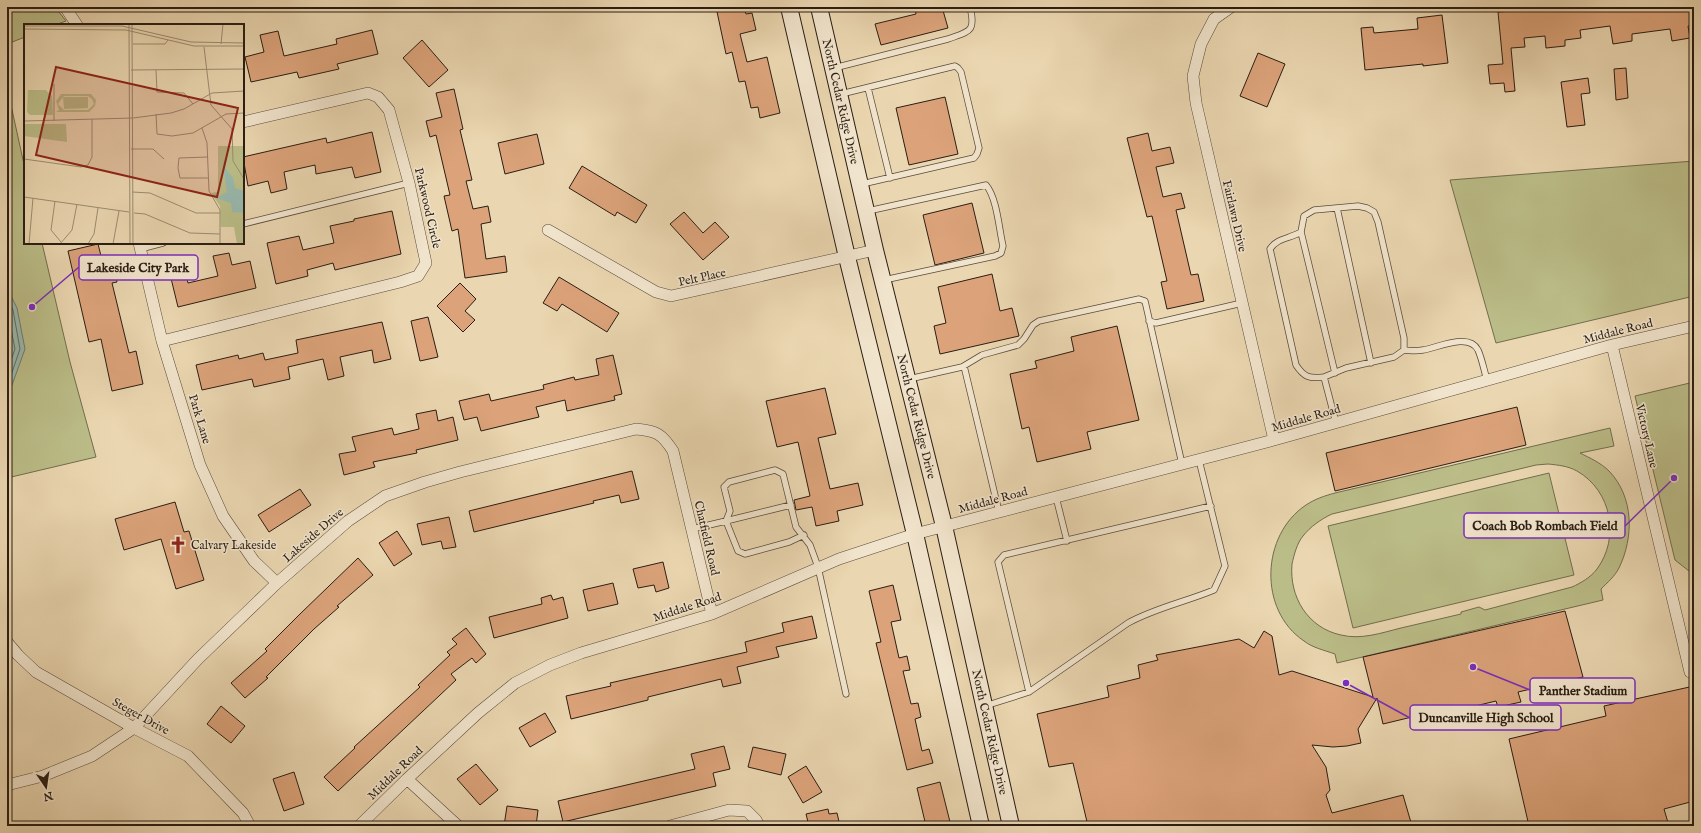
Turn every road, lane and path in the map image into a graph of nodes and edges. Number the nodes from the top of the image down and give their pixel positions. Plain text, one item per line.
1 (65, 7) edge
2 (789, 7) edge
3 (819, 7) edge
4 (970, 7) edge
5 (1231, 7) edge
6 (77, 24) edge
7 (832, 68) junction
8 (868, 88) junction
9 (838, 95) junction
10 (244, 122) edge
11 (890, 178) junction
12 (409, 184) junction
13 (859, 185) junction
14 (1336, 208) junction
15 (866, 212) junction
16 (244, 224) edge
17 (548, 230) dead end
18 (1301, 232) junction
19 (155, 244) edge
20 (140, 246) edge
21 (874, 250) junction
22 (847, 256) junction
23 (882, 280) junction
24 (1242, 303) junction
25 (1149, 321) junction
26 (1694, 326) edge
27 (162, 341) junction
28 (1612, 345) junction
29 (1404, 350) junction
30 (1371, 363) junction
31 (964, 366) junction
32 (1335, 373) junction
33 (1324, 377) junction
34 (907, 380) junction
35 (1487, 380) junction
36 (1336, 423) junction
37 (1274, 440) junction
38 (1199, 460) junction
39 (1182, 464) junction
40 (677, 468) joint
41 (1056, 497) junction
42 (791, 505) junction
43 (1211, 506) junction
44 (1000, 512) junction
45 (726, 521) junction
46 (944, 526) junction
47 (692, 529) junction
48 (915, 534) junction
49 (804, 535) junction
50 (1067, 541) junction
51 (818, 567) junction
52 (277, 584) junction
53 (712, 614) junction
54 (7, 642) edge
55 (1692, 670) edge
56 (1028, 692) junction
57 (846, 694) dead end
58 (984, 706) junction
59 (134, 728) junction
60 (407, 779) junction
61 (7, 785) edge
62 (250, 826) edge
63 (359, 826) edge
64 (458, 826) edge
65 (670, 826) edge
66 (759, 826) edge
67 (981, 826) edge
68 (1011, 826) edge

1 - 6 street
2 - 22 main road
3 - 7 main road, North Cedar Ridge Drive
4 - 7 lane
5 - 24 street, Fairlawn Drive
7 - 9 main road, North Cedar Ridge Drive
8 - 9 lane
8 - 11 lane
8 - 11 lane
9 - 13 main road, North Cedar Ridge Drive
10 - 12 street, Parkwood Circle
11 - 13 lane
12 - 16 lane
12 - 27 street, Parkwood Circle
13 - 15 main road, North Cedar Ridge Drive
14 - 18 lane
14 - 29 lane
14 - 30 lane
15 - 21 main road, North Cedar Ridge Drive
15 - 23 lane
17 - 22 street, Pelt Place
18 - 32 lane
18 - 33 lane
19 - 20 lane
20 - 27 street, Park Lane
21 - 22 street, Pelt Place
21 - 23 main road, North Cedar Ridge Drive
22 - 48 main road
23 - 34 main road, North Cedar Ridge Drive
24 - 25 lane
24 - 37 street, Fairlawn Drive
25 - 31 lane
25 - 39 lane
26 - 28 street, Middale Road
27 - 52 street, Park Lane
28 - 35 street, Middale Road
28 - 55 street, Victory Lane
29 - 30 lane
29 - 35 lane
30 - 32 lane
31 - 34 lane
31 - 44 lane
32 - 33 lane
33 - 36 lane
34 - 46 main road, North Cedar Ridge Drive
35 - 36 street, Middale Road
36 - 37 street, Middale Road
37 - 38 street, Middale Road
38 - 39 street, Middale Road
38 - 43 lane
39 - 41 street, Middale Road
40 - 47 street, Chatfield Road
40 - 52 street, Lakeside Drive
41 - 44 street, Middale Road
41 - 50 lane
42 - 45 lane
42 - 45 lane
42 - 49 lane
43 - 50 lane
43 - 56 lane
44 - 46 street, Middale Road
45 - 47 lane
45 - 49 lane
46 - 48 street, Middale Road
46 - 58 main road, North Cedar Ridge Drive
47 - 53 street, Chatfield Road
48 - 51 street, Middale Road
48 - 67 main road
49 - 51 lane
50 - 56 lane
51 - 53 street, Middale Road
51 - 57 lane
52 - 59 street, Lakeside Drive
53 - 60 street, Middale Road
54 - 59 street, Steger Drive
56 - 58 lane
58 - 68 main road, North Cedar Ridge Drive
59 - 61 street, Lakeside Drive
59 - 62 street, Steger Drive
60 - 63 street, Middale Road
60 - 64 street
65 - 66 street

